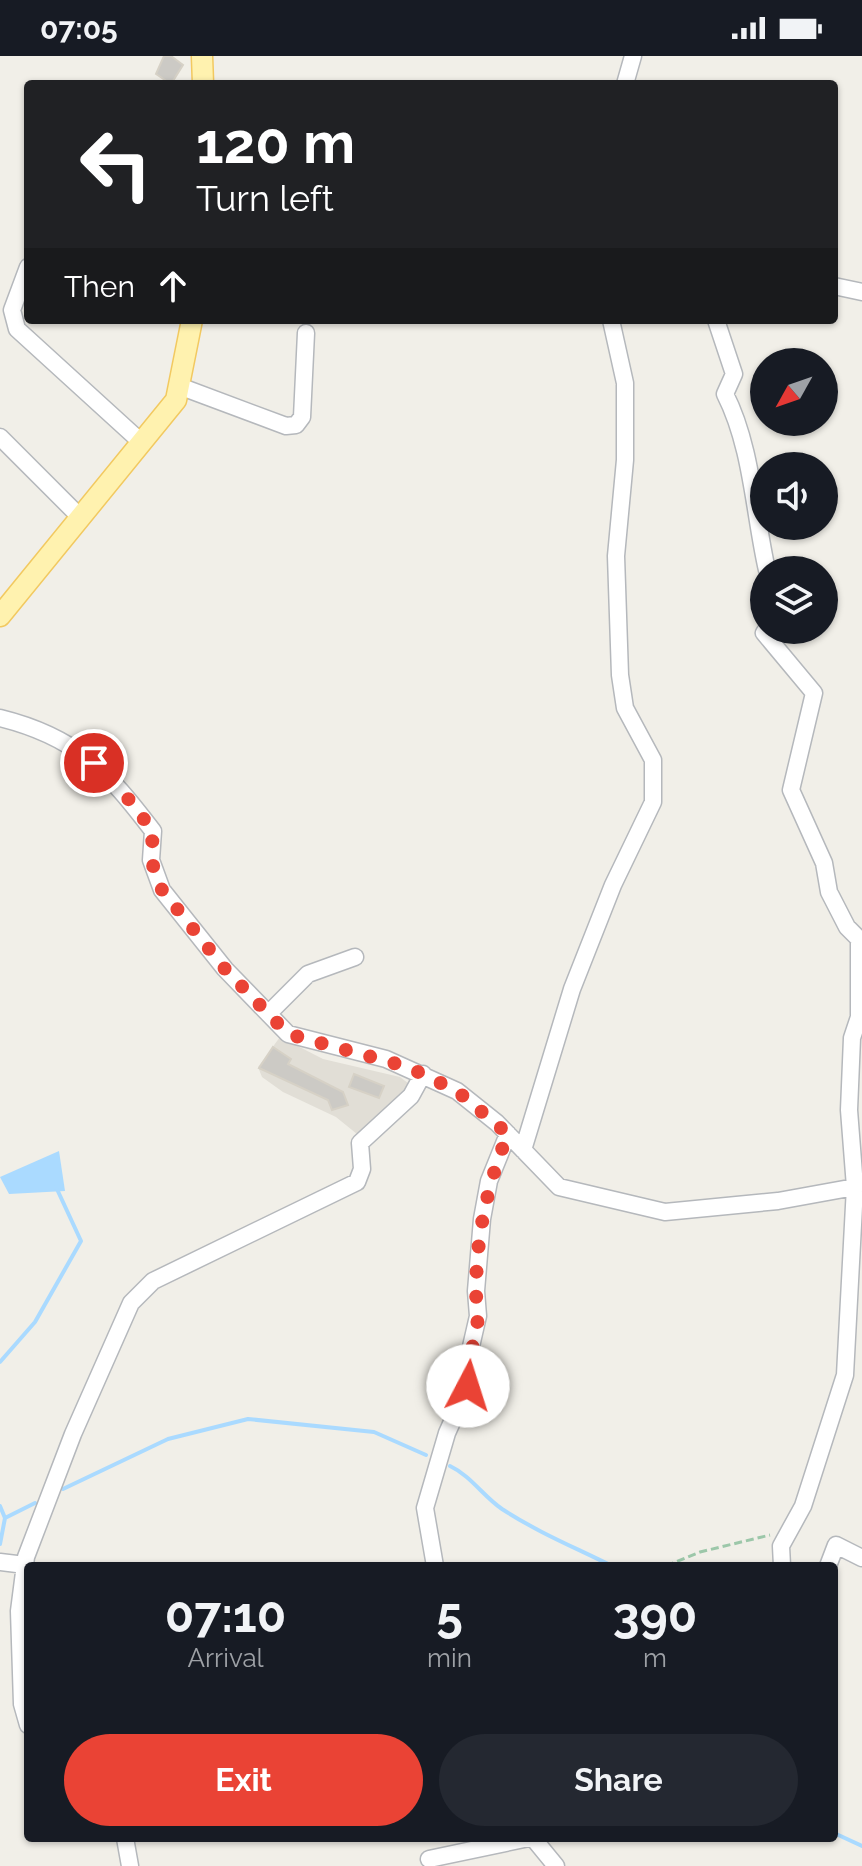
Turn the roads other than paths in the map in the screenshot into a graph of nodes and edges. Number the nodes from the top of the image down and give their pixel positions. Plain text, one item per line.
1 (202, 56) edge
2 (633, 56) edge
3 (203, 80) edge
4 (626, 80) edge
5 (24, 278) edge
6 (838, 287) edge
7 (862, 292) edge
8 (191, 324) edge
9 (612, 324) edge
10 (717, 324) edge
11 (306, 333) dead end
12 (179, 386) junction
13 (0, 437) edge
14 (141, 442) junction
15 (80, 517) junction
16 (764, 556) edge
17 (0, 616) edge
18 (773, 644) edge
19 (0, 718) edge
20 (355, 957) dead end
21 (270, 1012) junction
22 (423, 1074) junction
23 (508, 1134) junction
24 (523, 1150) junction
25 (858, 1184) edge
26 (862, 1558) edge
27 (0, 1562) edge
28 (26, 1562) edge
29 (434, 1562) edge
30 (782, 1562) edge
31 (830, 1562) edge
32 (24, 1565) edge
33 (24, 1576) edge
34 (24, 1711) edge
35 (126, 1842) edge
36 (512, 1842) edge
37 (535, 1842) edge
38 (429, 1859) dead end
39 (130, 1866) edge
40 (556, 1866) edge

1 - 3 main road
2 - 4 street
5 - 14 street
6 - 7 street
8 - 12 main road
9 - 24 street
10 - 16 street
11 - 12 street
12 - 14 main road
13 - 15 street
14 - 15 main road
15 - 17 main road
18 - 25 street
19 - 21 street
20 - 21 street
21 - 22 street
22 - 23 street
22 - 28 street
23 - 24 street
23 - 29 street
24 - 25 street
25 - 30 street
26 - 31 street
27 - 32 street
33 - 34 street
35 - 39 street
36 - 38 street
37 - 40 street

